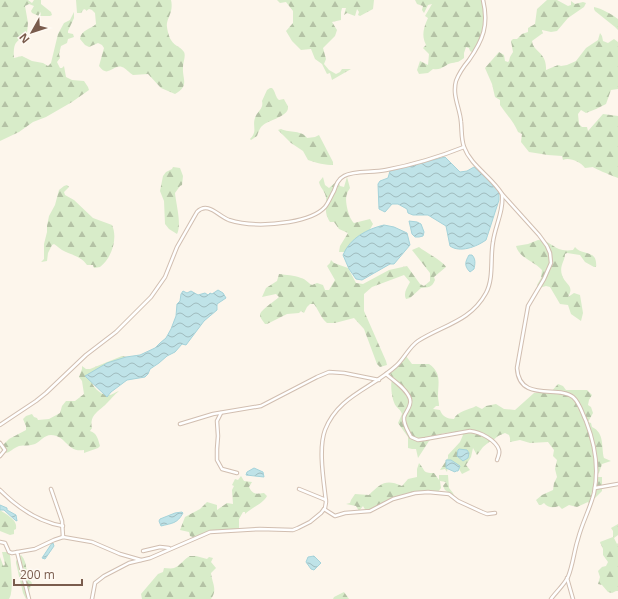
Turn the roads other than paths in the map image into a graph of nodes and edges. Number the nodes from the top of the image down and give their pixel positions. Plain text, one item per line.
1 (483, 0) edge
2 (464, 147) junction
3 (502, 194) junction
4 (386, 374) junction
5 (379, 380) junction
6 (221, 412) junction
7 (180, 424) dead end
8 (0, 425) edge
9 (0, 443) edge
10 (0, 456) edge
11 (497, 460) dead end
12 (237, 473) dead end
13 (618, 484) edge
14 (594, 488) junction
15 (51, 489) dead end
16 (299, 489) dead end
17 (0, 490) edge
18 (326, 500) junction
19 (324, 509) junction
20 (496, 513) dead end
21 (63, 526) junction
22 (63, 537) junction
23 (0, 542) edge
24 (169, 549) junction
25 (143, 551) dead end
26 (17, 552) junction
27 (142, 560) junction
28 (567, 578) junction
29 (29, 599) edge
30 (92, 599) edge
31 (551, 599) edge
32 (573, 599) edge

1 - 2 street
2 - 3 street
2 - 8 street
3 - 4 street
3 - 14 street
4 - 5 street
4 - 11 street
5 - 6 street
5 - 18 street
6 - 7 street
6 - 12 street
9 - 10 street
13 - 14 street
14 - 28 street
15 - 21 street
16 - 18 street
17 - 21 street
18 - 19 street
19 - 20 street
19 - 24 street
21 - 22 street
22 - 26 street
22 - 27 street
23 - 26 street
24 - 25 street
24 - 27 street
26 - 29 street
27 - 30 street
28 - 31 street
28 - 32 street

